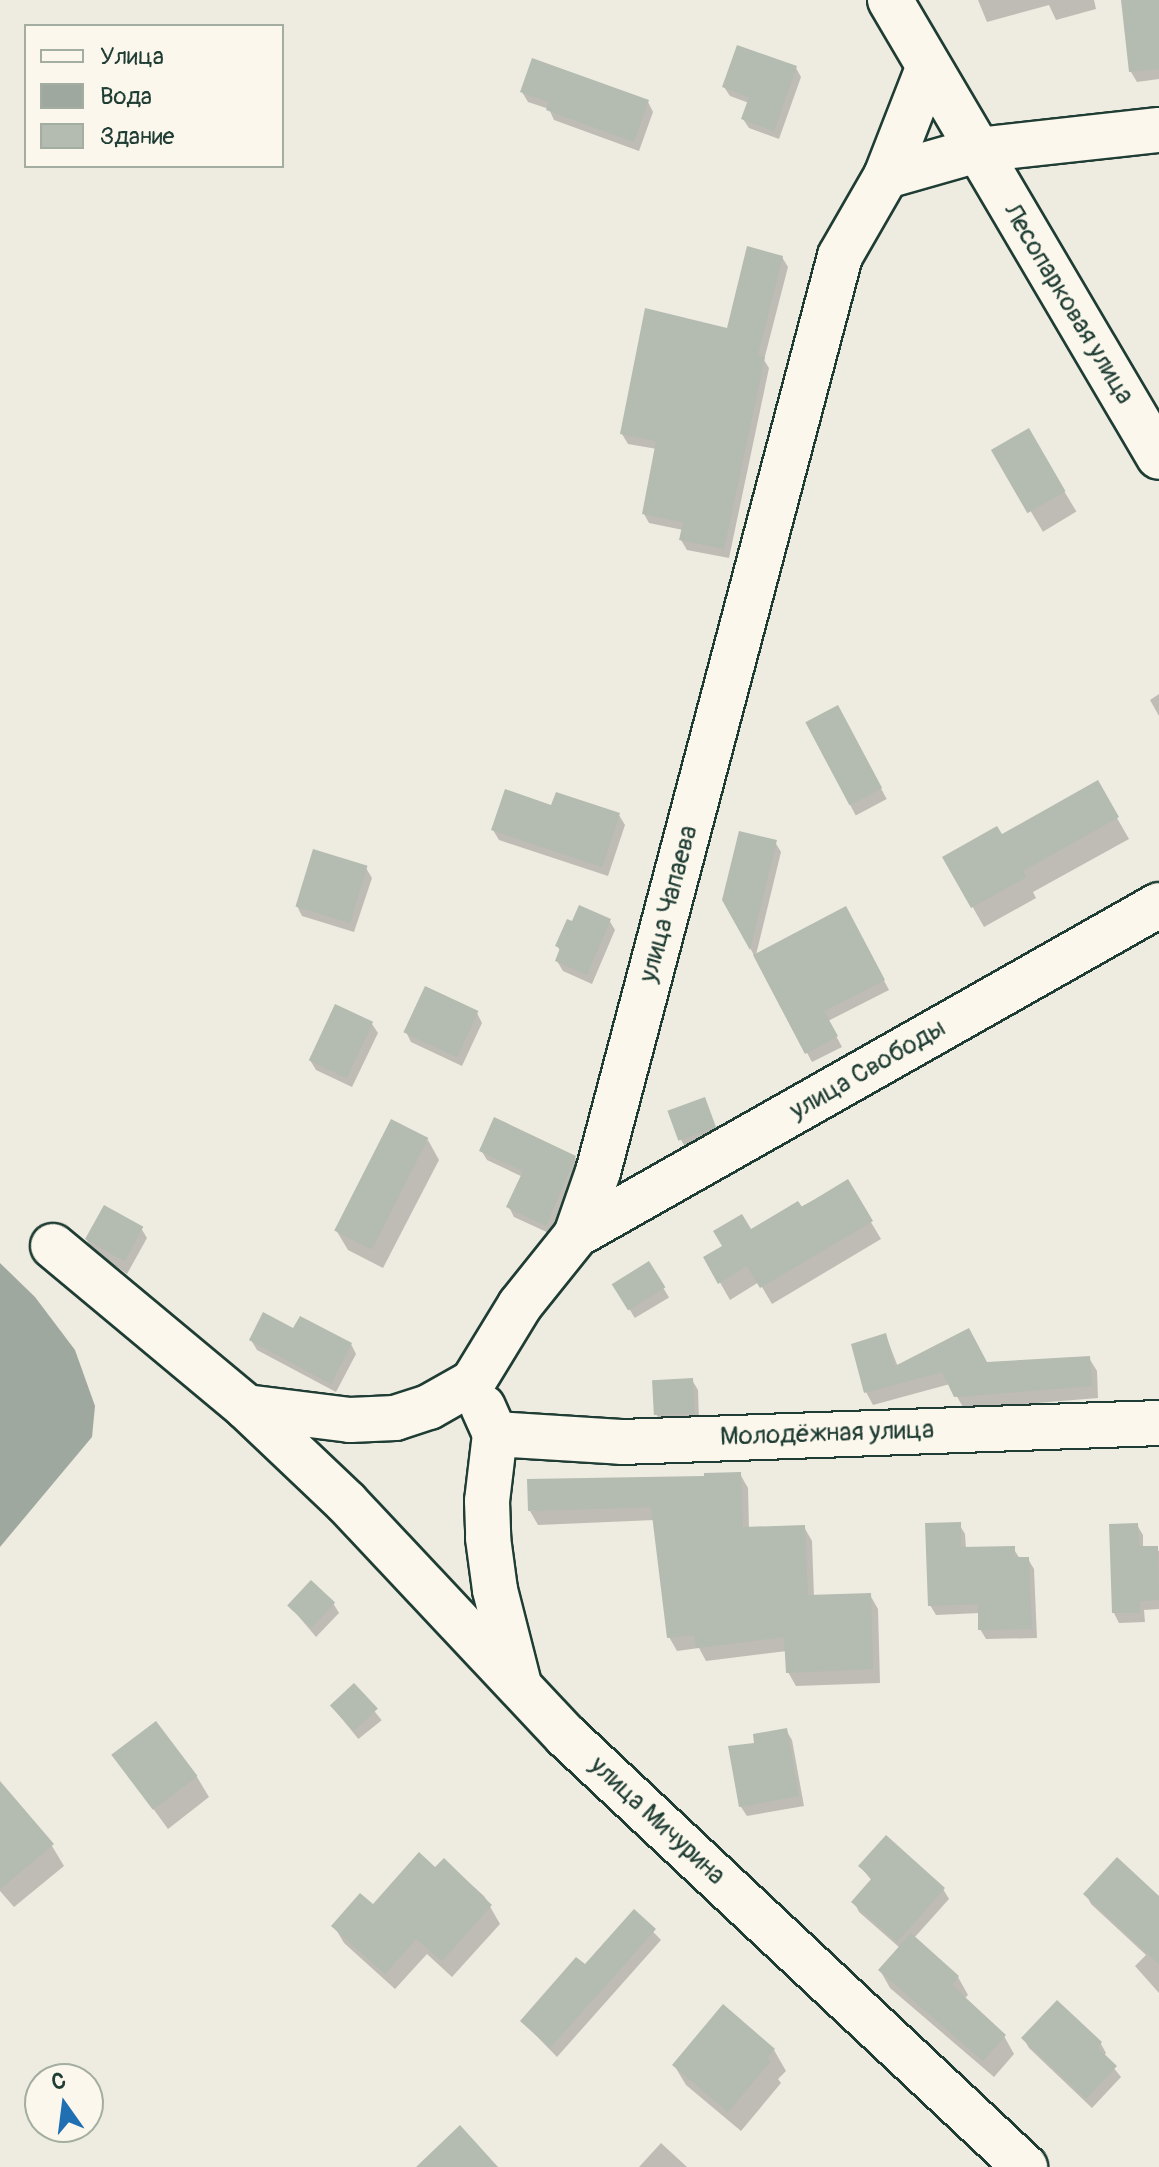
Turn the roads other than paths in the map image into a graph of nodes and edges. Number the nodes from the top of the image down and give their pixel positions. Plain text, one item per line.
1 (890, 0) edge
2 (928, 68) junction
3 (1159, 130) edge
4 (977, 150) junction
5 (886, 176) junction
6 (1159, 457) edge
7 (1159, 905) edge
8 (576, 1235) junction
9 (53, 1246) dead end
10 (473, 1382) junction
11 (246, 1407) junction
12 (1159, 1423) edge
13 (495, 1434) junction
14 (520, 1687) junction
15 (1025, 2167) edge

1 - 2 street, Лесопарковая улица
2 - 4 street, Лесопарковая улица
2 - 5 street, улица Чапаева
3 - 4 street
4 - 5 street
4 - 6 street, Лесопарковая улица
5 - 8 street, улица Чапаева
7 - 8 street, улица Свободы
8 - 10 street, улица Чапаева
9 - 11 street
10 - 11 street, улица Чапаева
10 - 13 street, улица Мичурина
11 - 14 street
12 - 13 street, Молодёжная улица
13 - 14 street, улица Мичурина
14 - 15 street, улица Мичурина

